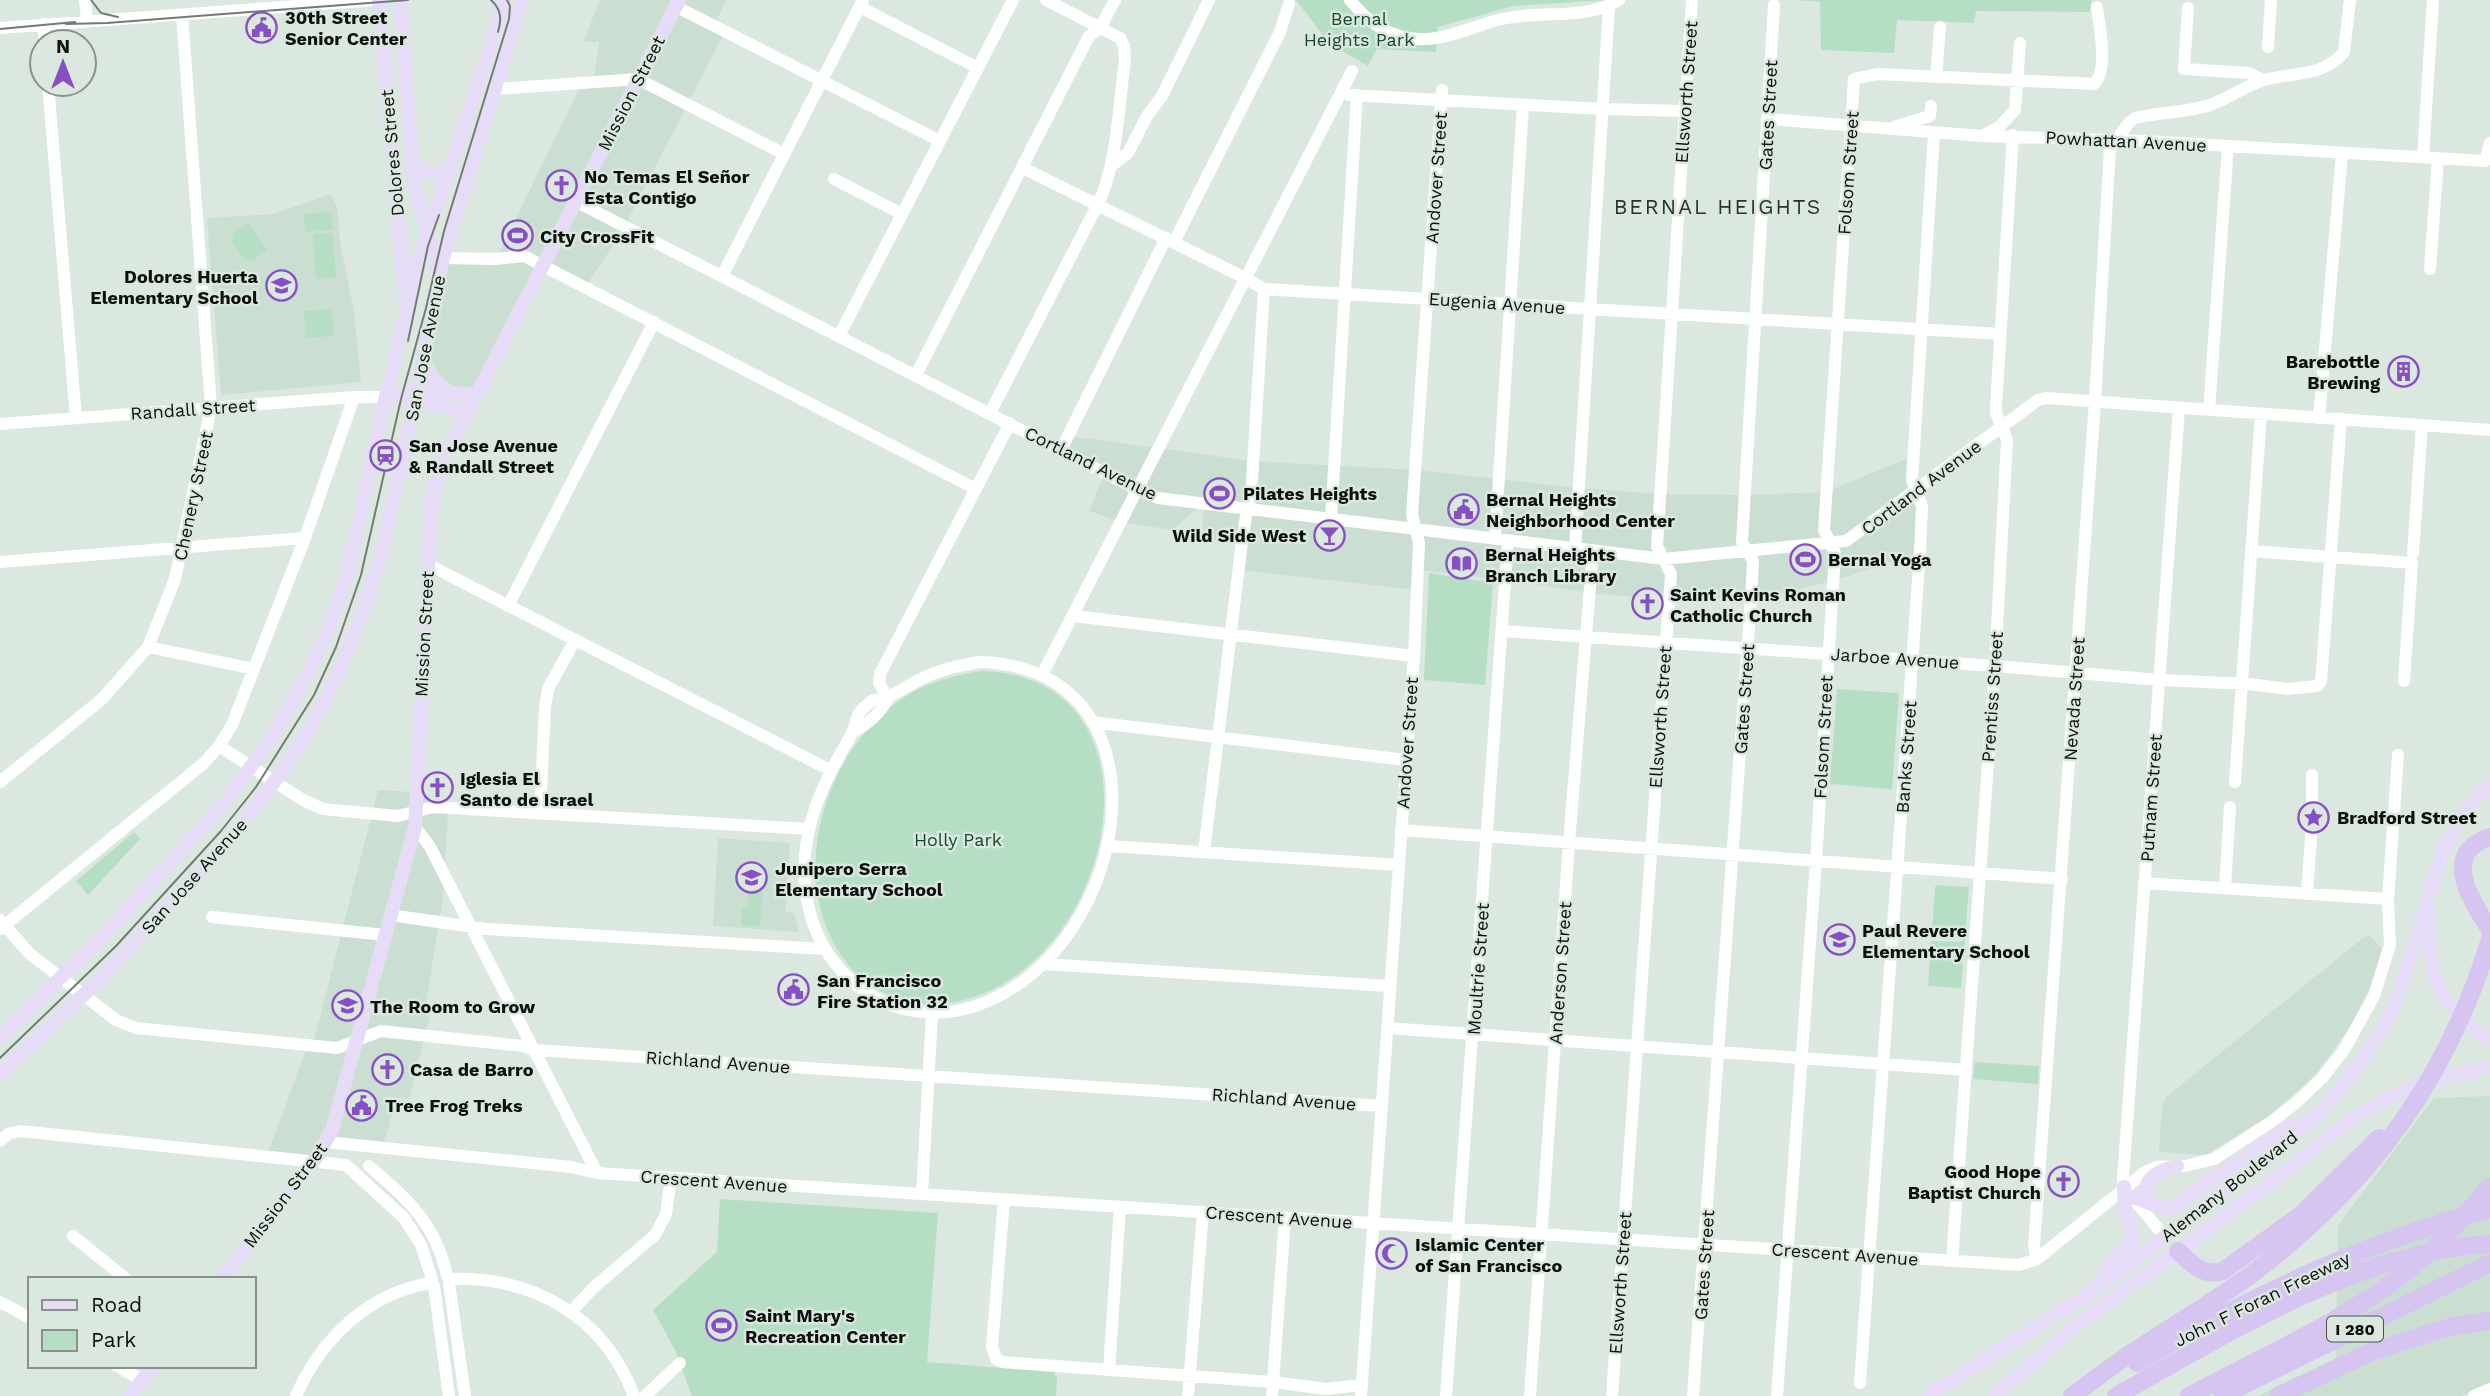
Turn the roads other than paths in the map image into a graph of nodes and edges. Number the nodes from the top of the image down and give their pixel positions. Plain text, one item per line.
1 (85, 0) edge
2 (378, 0) edge
3 (400, 0) edge
4 (504, 0) edge
5 (522, 0) edge
6 (1013, 0) edge
7 (1046, 0) edge
8 (1115, 0) edge
9 (1209, 0) edge
10 (1350, 0) edge
11 (1692, 0) edge
12 (2271, 0) edge
13 (2350, 0) edge
14 (2433, 0) edge
15 (677, 3) edge
16 (1614, 3) edge
17 (862, 4) edge
18 (1289, 4) dead end
19 (1774, 5) dead end
20 (2096, 7) dead end
21 (2188, 8) dead end
22 (181, 15) junction
23 (87, 21) junction
24 (43, 24) junction
25 (1940, 27) dead end
26 (0, 28) edge
27 (43, 28) edge
28 (1100, 28) junction
29 (2020, 43) dead end
30 (2268, 47) dead end
31 (978, 68) junction
32 (1352, 71) dead end
33 (1937, 77) junction
34 (638, 79) junction
35 (2263, 80) junction
36 (822, 81) junction
37 (2018, 81) junction
38 (496, 89) junction
39 (1342, 94) junction
40 (1357, 95) junction
41 (1442, 95) junction
42 (49, 98) edge
43 (1523, 105) junction
44 (1931, 106) dead end
45 (1602, 110) junction
46 (1685, 111) junction
47 (1768, 119) junction
48 (410, 124) junction
49 (390, 125) junction
50 (1851, 127) junction
51 (1888, 130) junction
52 (1934, 133) junction
53 (2013, 135) junction
54 (1982, 136) junction
55 (940, 141) junction
56 (2115, 141) junction
57 (2490, 143) edge
58 (2228, 146) junction
59 (785, 154) junction
60 (2342, 154) junction
61 (412, 157) junction
62 (2423, 157) junction
63 (2438, 158) junction
64 (1111, 166) junction
65 (1023, 167) junction
66 (449, 173) junction
67 (834, 179) dead end
68 (575, 201) junction
69 (1098, 204) junction
70 (902, 214) junction
71 (428, 231) junction
72 (1170, 240) junction
73 (443, 258) junction
74 (542, 265) junction
75 (2430, 269) dead end
76 (722, 276) junction
77 (1247, 279) junction
78 (438, 281) junction
79 (1264, 289) junction
80 (1346, 294) junction
81 (1428, 299) junction
82 (1510, 304) junction
83 (406, 306) junction
84 (1590, 309) junction
85 (1672, 314) junction
86 (1757, 319) junction
87 (654, 322) junction
88 (1837, 324) junction
89 (1921, 329) junction
90 (2000, 334) junction
91 (839, 336) junction
92 (422, 357) junction
93 (916, 375) junction
94 (448, 391) junction
95 (475, 395) junction
96 (354, 397) junction
97 (386, 397) junction
98 (416, 397) junction
99 (2095, 401) junction
100 (211, 407) junction
101 (2179, 408) junction
102 (2209, 410) junction
103 (466, 413) junction
104 (990, 413) junction
105 (2261, 414) junction
106 (76, 418) junction
107 (2319, 418) junction
108 (2341, 419) junction
109 (1010, 423) junction
110 (0, 424) edge
111 (2423, 425) junction
112 (2003, 427) junction
113 (2490, 430) edge
114 (1061, 450) junction
115 (976, 489) junction
116 (1138, 490) junction
117 (1917, 491) junction
118 (1247, 509) junction
119 (1331, 519) junction
120 (1416, 530) junction
121 (305, 538) junction
122 (1502, 540) junction
123 (1830, 542) junction
124 (183, 548) junction
125 (1574, 548) junction
126 (1593, 550) junction
127 (1747, 551) junction
128 (2251, 551) junction
129 (2331, 557) junction
130 (2413, 558) junction
131 (1664, 559) junction
132 (0, 562) edge
133 (427, 564) junction
134 (508, 606) junction
135 (1073, 617) junction
136 (1503, 631) junction
137 (1231, 635) junction
138 (1584, 637) junction
139 (575, 640) junction
140 (1665, 642) junction
141 (148, 647) junction
142 (1748, 648) junction
143 (1828, 653) junction
144 (1413, 656) junction
145 (1913, 660) junction
146 (1995, 666) junction
147 (254, 669) junction
148 (2076, 672) junction
149 (1042, 675) junction
150 (2160, 680) junction
151 (2404, 681) dead end
152 (2241, 684) junction
153 (888, 698) junction
154 (1092, 722) junction
155 (1218, 738) junction
156 (224, 750) junction
157 (2398, 755) dead end
158 (1406, 761) junction
159 (830, 770) junction
160 (2312, 775) dead end
161 (0, 782) edge
162 (2235, 782) dead end
163 (2490, 783) edge
164 (2230, 807) dead end
165 (415, 812) junction
166 (540, 814) junction
167 (415, 827) junction
168 (809, 830) junction
169 (1401, 830) junction
170 (1487, 837) junction
171 (2490, 837) edge
172 (1569, 843) junction
173 (1108, 846) junction
174 (1651, 849) junction
175 (1204, 852) junction
176 (1733, 855) junction
177 (1816, 861) junction
178 (1399, 866) junction
179 (1898, 867) junction
180 (1980, 873) junction
181 (2062, 879) junction
182 (2144, 883) junction
183 (2225, 887) junction
184 (2307, 893) junction
185 (2388, 899) junction
186 (2428, 899) junction
187 (390, 915) junction
188 (212, 917) dead end
189 (2, 925) edge
190 (469, 926) junction
191 (2490, 930) edge
192 (385, 935) junction
193 (2490, 939) edge
194 (824, 949) junction
195 (1043, 964) junction
196 (1390, 986) junction
197 (932, 1014) junction
198 (1387, 1028) junction
199 (1474, 1034) junction
200 (0, 1037) edge
201 (357, 1039) junction
202 (1555, 1040) junction
203 (2490, 1040) edge
204 (1637, 1046) junction
205 (535, 1049) junction
206 (1719, 1052) junction
207 (1802, 1058) junction
208 (1884, 1063) junction
209 (2490, 1066) edge
210 (1966, 1070) junction
211 (0, 1074) edge
212 (930, 1076) junction
213 (1381, 1106) junction
214 (2312, 1120) junction
215 (0, 1141) edge
216 (326, 1142) junction
217 (371, 1147) junction
218 (314, 1161) junction
219 (369, 1166) junction
220 (2177, 1166) junction
221 (597, 1173) junction
222 (671, 1178) junction
223 (368, 1184) junction
224 (2490, 1186) edge
225 (2127, 1191) junction
226 (922, 1194) junction
227 (1004, 1199) junction
228 (2151, 1203) junction
229 (1120, 1207) junction
230 (2490, 1209) edge
231 (1203, 1212) junction
232 (1285, 1218) junction
233 (2305, 1220) junction
234 (1373, 1223) junction
235 (1459, 1229) junction
236 (1541, 1234) junction
237 (73, 1236) dead end
238 (2165, 1237) junction
239 (1623, 1240) junction
240 (2490, 1244) edge
241 (1705, 1245) junction
242 (1788, 1250) junction
243 (2178, 1251) junction
244 (1870, 1256) junction
245 (2037, 1259) junction
246 (1952, 1261) junction
247 (2490, 1263) edge
248 (124, 1277) edge
249 (224, 1277) edge
250 (449, 1279) junction
251 (433, 1282) junction
252 (2090, 1293) junction
253 (0, 1302) edge
254 (571, 1312) junction
255 (28, 1317) edge
256 (2490, 1321) edge
257 (680, 1363) dead end
258 (121, 1368) edge
259 (151, 1368) edge
260 (1108, 1370) junction
261 (1190, 1376) junction
262 (142, 1380) junction
263 (1273, 1382) junction
264 (1860, 1383) dead end
265 (1361, 1391) edge
266 (130, 1396) edge
267 (296, 1396) edge
268 (449, 1396) edge
269 (465, 1396) edge
270 (634, 1396) edge
271 (645, 1396) edge
272 (1188, 1396) edge
273 (1272, 1396) edge
274 (1446, 1396) edge
275 (1530, 1396) edge
276 (1612, 1396) edge
277 (1693, 1396) edge
278 (1777, 1396) edge
279 (1928, 1396) edge
280 (1996, 1396) edge
281 (2072, 1396) edge
282 (2083, 1396) edge
283 (2116, 1396) edge
284 (2189, 1396) edge
285 (2222, 1396) edge
286 (2278, 1396) edge

1 - 23 street
2 - 22 street
2 - 49 main road, Dolores Street
3 - 48 main road, Dolores Street
4 - 66 main road, San Jose Avenue
5 - 38 main road, San Jose Avenue
6 - 31 street
7 - 28 street
8 - 28 street
9 - 64 street
10 - 16 street
11 - 46 street, Ellsworth Street
12 - 30 street
13 - 35 street
14 - 62 street
15 - 34 main road, Mission Street
15 - 36 street
16 - 45 street
17 - 31 street
17 - 36 street
18 - 72 street
19 - 47 street, Gates Street
20 - 37 street
21 - 35 street
22 - 23 street
22 - 100 street, Chenery Street
23 - 24 street
24 - 26 street
24 - 27 street
25 - 33 street
28 - 64 street
28 - 65 street
29 - 37 street
31 - 55 street
32 - 39 street
33 - 37 street
33 - 50 street, Folsom Street
34 - 38 street
34 - 59 street
34 - 68 main road, Mission Street
35 - 56 street
36 - 55 street
36 - 59 street
37 - 54 street
38 - 73 main road, San Jose Avenue
39 - 40 street
39 - 77 street
40 - 41 street
40 - 80 street
41 - 43 street
41 - 81 street, Andover Street
42 - 106 street
43 - 45 street
43 - 82 street, Moultrie Street
44 - 51 street
45 - 46 street
45 - 84 street
46 - 85 street, Ellsworth Street
47 - 50 street, Powhattan Avenue
47 - 86 street, Gates Street
48 - 49 main road
48 - 61 main road, Dolores Street
49 - 83 main road, Dolores Street
50 - 51 street, Powhattan Avenue
50 - 88 street, Folsom Street
51 - 52 street, Powhattan Avenue
52 - 54 street, Powhattan Avenue
52 - 89 street, Banks Street
53 - 54 street, Powhattan Avenue
53 - 56 street, Powhattan Avenue
53 - 90 street, Prentiss Street
55 - 70 street
56 - 58 street, Powhattan Avenue
56 - 99 street, Nevada Street
57 - 63 street, Powhattan Avenue
58 - 60 street, Powhattan Avenue
58 - 102 street
59 - 76 street
60 - 62 street, Powhattan Avenue
60 - 107 street
61 - 66 main road
61 - 71 main road, Dolores Street
62 - 63 street, Powhattan Avenue
63 - 75 street
64 - 69 street
65 - 69 street, Eugenia Avenue
65 - 93 street
66 - 71 main road, San Jose Avenue
67 - 70 street
68 - 74 main road, Mission Street
68 - 76 street, Cortland Avenue
69 - 72 street, Eugenia Avenue
69 - 104 street
70 - 91 street
71 - 78 main road, Dolores Street
71 - 83 main road, San Jose Avenue
72 - 77 street, Eugenia Avenue
72 - 114 street
73 - 74 street
73 - 78 main road, San Jose Avenue
74 - 87 street
74 - 95 main road, Mission Street
76 - 91 street, Cortland Avenue
77 - 79 street, Eugenia Avenue
77 - 116 street
78 - 92 main road, San Jose Avenue
79 - 80 street, Eugenia Avenue
79 - 118 street
80 - 81 street, Eugenia Avenue
80 - 119 street
81 - 82 street, Eugenia Avenue
81 - 120 street, Andover Street
82 - 84 street, Eugenia Avenue
82 - 122 street, Moultrie Street
83 - 97 main road, San Jose Avenue
84 - 85 street, Eugenia Avenue
84 - 125 street
85 - 86 street, Eugenia Avenue
85 - 131 street, Ellsworth Street
86 - 88 street, Eugenia Avenue
86 - 127 street, Gates Street
87 - 115 street
87 - 134 street
88 - 89 street, Eugenia Avenue
88 - 123 street, Folsom Street
89 - 90 street, Eugenia Avenue
89 - 117 street, Banks Street
90 - 112 street, Prentiss Street
91 - 93 street, Cortland Avenue
92 - 94 main road
92 - 98 main road, San Jose Avenue
93 - 104 street, Cortland Avenue
94 - 95 main road, Randall Street
94 - 98 main road, Randall Street
95 - 103 main road, Mission Street
96 - 97 street, Randall Street
96 - 100 street, Randall Street
96 - 121 street
97 - 98 main road, Randall Street
97 - 200 main road, San Jose Avenue
98 - 103 main road, Randall Street
98 - 211 main road, San Jose Avenue
99 - 101 street, Cortland Avenue
99 - 112 street, Cortland Avenue
99 - 148 street, Nevada Street
100 - 106 street, Randall Street
100 - 124 street, Chenery Street
101 - 102 street, Cortland Avenue
101 - 150 street, Putnam Street
102 - 105 street, Cortland Avenue
103 - 133 main road, Mission Street
104 - 109 street, Cortland Avenue
105 - 107 street, Cortland Avenue
105 - 128 street
106 - 110 street, Randall Street
107 - 108 street, Cortland Avenue
108 - 111 street, Cortland Avenue
108 - 129 street
109 - 114 street, Cortland Avenue
109 - 115 street
111 - 113 street, Cortland Avenue
111 - 130 street
112 - 117 street, Cortland Avenue
112 - 146 street, Prentiss Street
114 - 116 street, Cortland Avenue
115 - 153 street
116 - 118 street, Cortland Avenue
116 - 135 street
117 - 123 street, Cortland Avenue
117 - 145 street, Banks Street
118 - 119 street, Cortland Avenue
118 - 137 street
119 - 120 street, Cortland Avenue
120 - 122 street, Cortland Avenue
120 - 144 street, Andover Street
121 - 124 street
121 - 147 street
122 - 125 street, Cortland Avenue
122 - 136 street, Moultrie Street
123 - 127 street, Cortland Avenue
123 - 143 street, Folsom Street
124 - 132 street
124 - 141 street, Chenery Street
125 - 126 street, Cortland Avenue
126 - 131 street, Cortland Avenue
126 - 138 street, Anderson Street
127 - 131 street, Cortland Avenue
127 - 142 street, Gates Street
128 - 129 street
128 - 152 street
129 - 130 street
129 - 152 street, Jarboe Avenue
130 - 151 street
131 - 140 street, Ellsworth Street
133 - 134 street
133 - 165 main road, Mission Street
134 - 139 street
135 - 137 street
135 - 149 street
136 - 138 street, Jarboe Avenue
136 - 170 street, Moultrie Street
137 - 144 street
137 - 155 street
138 - 140 street, Jarboe Avenue
138 - 172 street, Anderson Street
139 - 159 street
139 - 166 street
140 - 142 street, Jarboe Avenue
140 - 174 street, Ellsworth Street
141 - 147 street
141 - 161 street, Chenery Street
142 - 143 street, Jarboe Avenue
142 - 176 street, Gates Street
143 - 145 street, Jarboe Avenue
143 - 177 street, Folsom Street
144 - 158 street, Andover Street
145 - 146 street, Jarboe Avenue
145 - 179 street, Banks Street
146 - 148 street, Jarboe Avenue
146 - 180 street, Prentiss Street
147 - 156 street
148 - 150 street, Jarboe Avenue
148 - 181 street, Nevada Street
149 - 153 street
149 - 154 street
150 - 152 street, Jarboe Avenue
150 - 182 street, Putnam Street
152 - 162 street
153 - 159 street
154 - 155 street
154 - 173 street
155 - 158 street
155 - 175 street
156 - 165 street
156 - 189 street
157 - 185 street
158 - 169 street, Andover Street
159 - 168 street
160 - 184 street
163 - 186 main road, Alemany Boulevard
164 - 183 street
165 - 166 street
165 - 167 main road, Mission Street
166 - 168 street
167 - 187 main road, Mission Street
167 - 190 street
168 - 194 street
169 - 170 street
169 - 178 street, Andover Street
170 - 172 street
170 - 199 street, Moultrie Street
171 - 191 highway
172 - 174 street
172 - 202 street, Anderson Street
173 - 175 street
173 - 195 street
174 - 176 street
174 - 204 street, Ellsworth Street
175 - 178 street
176 - 177 street
176 - 206 street, Gates Street
177 - 179 street
177 - 207 street, Folsom Street
178 - 196 street, Andover Street
179 - 180 street
179 - 208 street, Banks Street
180 - 181 street
180 - 210 street, Prentiss Street
181 - 245 street, Nevada Street
182 - 183 street
182 - 225 street, Putnam Street
183 - 184 street
184 - 185 street
185 - 220 street
186 - 203 main road
186 - 214 main road, Alemany Boulevard
187 - 190 street
187 - 192 main road, Mission Street
188 - 192 street
189 - 201 street, Richland Avenue
190 - 194 street
190 - 205 street
192 - 201 main road, Mission Street
193 - 233 highway
194 - 197 street
195 - 196 street
195 - 197 street
196 - 198 street, Andover Street
197 - 212 street
198 - 199 street
198 - 213 street, Andover Street
199 - 202 street
199 - 235 street, Moultrie Street
201 - 205 street, Richland Avenue
201 - 216 main road, Mission Street
202 - 204 street
202 - 236 street, Anderson Street
204 - 206 street
204 - 239 street, Ellsworth Street
205 - 212 street, Richland Avenue
205 - 221 street
206 - 207 street
206 - 241 street, Gates Street
207 - 208 street
207 - 242 street, Folsom Street
208 - 210 street
208 - 244 street, Banks Street
209 - 243 main road, Alemany Boulevard
210 - 246 street, Prentiss Street
212 - 213 street, Richland Avenue
212 - 226 street
213 - 234 street, Andover Street
214 - 228 main road
214 - 238 main road, Alemany Boulevard
215 - 218 street
216 - 217 street, Crescent Avenue
216 - 218 main road, Mission Street
217 - 219 street
217 - 221 street, Crescent Avenue
218 - 223 street
218 - 249 main road, Mission Street
219 - 223 street
219 - 250 street
220 - 225 street
220 - 228 main road
221 - 222 street, Crescent Avenue
222 - 226 street, Crescent Avenue
222 - 254 street
223 - 251 street
224 - 284 highway
225 - 228 main road
225 - 238 street
225 - 245 street
225 - 252 main road
226 - 227 street, Crescent Avenue
227 - 229 street, Crescent Avenue
227 - 260 street
229 - 231 street, Crescent Avenue
229 - 260 street
230 - 282 highway, John F Foran Freeway
231 - 232 street, Crescent Avenue
231 - 261 street
232 - 234 street, Crescent Avenue
232 - 263 street
233 - 243 highway
233 - 281 highway
234 - 235 street, Crescent Avenue
234 - 265 street, Andover Street
235 - 236 street, Crescent Avenue
235 - 274 street, Moultrie Street
236 - 239 street, Crescent Avenue
236 - 275 street, Anderson Street
237 - 248 street
238 - 243 main road
238 - 252 main road, Alemany Boulevard
239 - 241 street, Crescent Avenue
239 - 276 street, Ellsworth Street
240 - 283 highway
241 - 242 street, Crescent Avenue
241 - 277 street, Gates Street
242 - 244 street, Crescent Avenue
242 - 278 street, Folsom Street
243 - 280 main road, Alemany Boulevard
244 - 246 street, Crescent Avenue
244 - 264 street, Banks Street
245 - 246 street, Crescent Avenue
247 - 285 highway, I 280
250 - 251 street
250 - 254 street
250 - 269 street
251 - 267 street
251 - 268 street
252 - 279 main road, Alemany Boulevard
253 - 255 street
254 - 270 street
256 - 286 highway
257 - 271 street
258 - 262 street
259 - 262 main road
260 - 261 street
261 - 263 street
261 - 272 street
262 - 266 main road
263 - 265 street
263 - 273 street

